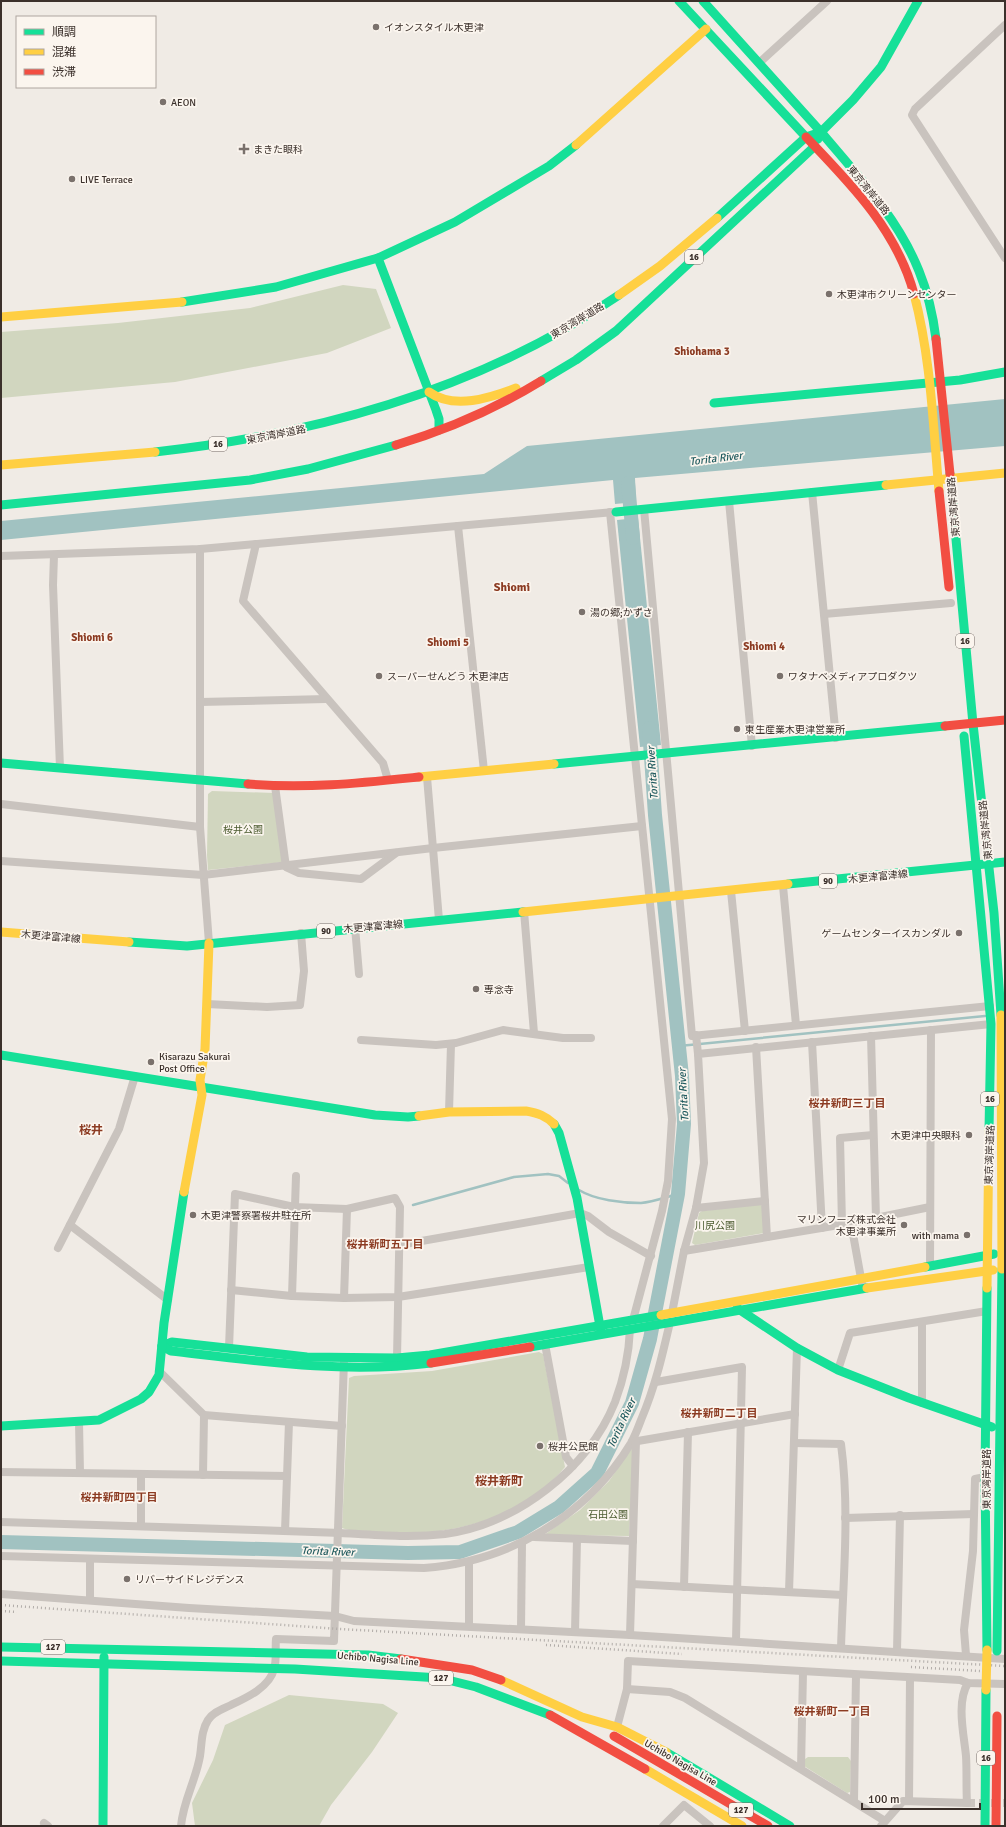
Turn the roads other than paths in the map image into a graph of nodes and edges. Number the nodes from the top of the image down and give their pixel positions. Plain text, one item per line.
1 (679, 1) edge
2 (703, 1) edge
3 (827, 1) edge
4 (918, 1) edge
5 (1005, 25) edge
6 (706, 29) junction
7 (759, 63) junction
8 (821, 132) junction
9 (806, 137) junction
10 (815, 146) junction
11 (1004, 254) edge
12 (378, 258) junction
13 (1, 317) edge
14 (569, 364) junction
15 (1005, 372) edge
16 (941, 381) junction
17 (929, 382) junction
18 (429, 392) junction
19 (714, 404) dead end
20 (438, 430) junction
21 (1, 465) edge
22 (1005, 473) edge
23 (950, 479) junction
24 (938, 480) junction
25 (812, 492) junction
26 (1, 499) edge
27 (63, 499) junction
28 (729, 500) junction
29 (1, 505) edge
30 (641, 509) junction
31 (613, 512) junction
32 (458, 526) junction
33 (256, 544) junction
34 (200, 549) junction
35 (54, 555) junction
36 (1, 556) edge
37 (951, 606) joint
38 (824, 614) junction
39 (326, 699) junction
40 (200, 702) junction
41 (1005, 720) edge
42 (962, 722) junction
43 (973, 724) junction
44 (836, 738) junction
45 (752, 746) junction
46 (666, 754) junction
47 (635, 757) junction
48 (1, 763) edge
49 (60, 768) junction
50 (484, 771) junction
51 (426, 777) junction
52 (388, 780) junction
53 (200, 781) junction
54 (275, 786) junction
55 (1, 804) edge
56 (642, 826) junction
57 (200, 827) junction
58 (433, 848) junction
59 (397, 853) junction
60 (1, 861) edge
61 (1005, 862) edge
62 (989, 864) junction
63 (976, 865) junction
64 (286, 867) junction
65 (204, 875) junction
66 (783, 886) junction
67 (731, 891) junction
68 (679, 896) junction
69 (650, 899) junction
70 (524, 911) junction
71 (440, 920) junction
72 (355, 927) junction
73 (1, 932) edge
74 (301, 933) junction
75 (209, 943) junction
76 (359, 974) dead end
77 (1002, 1002) edge
78 (207, 1004) junction
79 (990, 1006) junction
80 (991, 1024) junction
81 (796, 1025) junction
82 (931, 1030) junction
83 (745, 1031) junction
84 (534, 1033) junction
85 (1003, 1033) edge
86 (696, 1035) junction
87 (871, 1036) junction
88 (591, 1038) dead end
89 (361, 1040) dead end
90 (812, 1042) junction
91 (451, 1044) junction
92 (756, 1047) junction
93 (1, 1054) edge
94 (698, 1054) junction
95 (135, 1076) junction
96 (201, 1087) junction
97 (449, 1112) junction
98 (873, 1136) junction
99 (296, 1176) dead end
100 (765, 1201) junction
101 (294, 1206) junction
102 (930, 1207) junction
103 (696, 1208) junction
104 (347, 1209) junction
105 (580, 1213) junction
106 (876, 1218) junction
107 (851, 1223) junction
108 (842, 1224) junction
109 (70, 1225) junction
110 (822, 1228) junction
111 (767, 1237) junction
112 (399, 1245) junction
113 (58, 1248) dead end
114 (684, 1251) junction
115 (1003, 1252) edge
116 (987, 1255) junction
117 (651, 1256) junction
118 (930, 1266) junction
119 (589, 1267) junction
120 (1003, 1268) edge
121 (987, 1271) junction
122 (862, 1284) junction
123 (231, 1290) junction
124 (292, 1296) junction
125 (398, 1297) junction
126 (344, 1298) junction
127 (168, 1300) junction
128 (737, 1306) junction
129 (987, 1311) junction
130 (671, 1317) junction
131 (633, 1320) junction
132 (922, 1322) junction
133 (630, 1329) junction
134 (600, 1330) junction
135 (545, 1344) junction
136 (162, 1346) junction
137 (229, 1348) junction
138 (797, 1348) junction
139 (397, 1358) junction
140 (344, 1363) junction
141 (159, 1370) junction
142 (838, 1370) junction
143 (656, 1382) junction
144 (922, 1403) junction
145 (795, 1414) junction
146 (204, 1415) junction
147 (79, 1422) junction
148 (290, 1422) junction
149 (741, 1422) junction
150 (986, 1425) junction
151 (1, 1426) edge
152 (342, 1426) junction
153 (1003, 1430) edge
154 (688, 1432) junction
155 (634, 1442) junction
156 (794, 1443) junction
157 (573, 1466) junction
158 (1, 1472) edge
159 (80, 1473) junction
160 (141, 1474) junction
161 (203, 1475) junction
162 (287, 1476) junction
163 (985, 1477) junction
164 (974, 1514) junction
165 (900, 1515) junction
166 (845, 1518) junction
167 (1, 1522) edge
168 (141, 1526) junction
169 (285, 1531) junction
170 (338, 1536) junction
171 (533, 1537) junction
172 (577, 1539) junction
173 (633, 1541) junction
174 (522, 1543) junction
175 (1, 1556) edge
176 (90, 1559) junction
177 (470, 1562) junction
178 (337, 1567) junction
179 (632, 1584) junction
180 (684, 1587) junction
181 (737, 1589) junction
182 (789, 1592) junction
183 (1, 1594) edge
184 (843, 1595) junction
185 (90, 1600) junction
186 (335, 1616) junction
187 (469, 1626) junction
188 (521, 1629) junction
189 (575, 1632) junction
190 (630, 1635) junction
191 (736, 1642) junction
192 (1, 1647) edge
193 (104, 1648) junction
194 (841, 1648) junction
195 (897, 1651) junction
196 (274, 1652) junction
197 (966, 1655) junction
198 (1005, 1659) edge
199 (1, 1661) edge
200 (104, 1663) junction
201 (275, 1669) junction
202 (803, 1672) junction
203 (856, 1675) junction
204 (910, 1678) junction
205 (968, 1683) junction
206 (1005, 1684) edge
207 (627, 1689) junction
208 (997, 1691) dead end
209 (997, 1704) dead end
210 (582, 1717) junction
211 (617, 1727) junction
212 (801, 1768) junction
213 (854, 1801) junction
214 (909, 1801) junction
215 (883, 1824) edge
216 (103, 1826) edge
217 (181, 1826) edge
218 (663, 1826) edge
219 (710, 1826) edge
220 (742, 1826) edge
221 (768, 1826) edge
222 (790, 1826) edge
223 (985, 1826) edge
224 (996, 1826) edge

1 - 6 main road, 東京湾岸道路
2 - 7 main road
3 - 7 street
4 - 8 main road
5 - 11 street
6 - 9 main road, 東京湾岸道路
6 - 12 main road
7 - 8 main road
8 - 9 main road, 東京湾岸道路 / 16
8 - 10 main road
8 - 16 main road, 東京湾岸道路 / 16
9 - 10 main road, 東京湾岸道路
9 - 18 main road, 東京湾岸道路 / 16
10 - 14 main road, 16
10 - 17 main road, 東京湾岸道路
12 - 13 main road
12 - 18 main road
14 - 18 main road
14 - 20 main road, 16
15 - 16 main road
16 - 17 main road
16 - 23 main road, 東京湾岸道路 / 16
17 - 19 main road
17 - 24 main road, 東京湾岸道路
18 - 20 main road
18 - 21 main road, 東京湾岸道路 / 16
20 - 27 main road, 16
22 - 23 main road
23 - 24 main road
23 - 43 main road, 東京湾岸道路 / 16
24 - 25 main road
24 - 37 main road, 東京湾岸道路
25 - 28 main road
25 - 38 street
26 - 27 main road
27 - 29 main road, 16
28 - 30 main road
28 - 45 street
30 - 31 main road
30 - 46 street
31 - 32 street
31 - 47 street
32 - 33 street
32 - 50 street
33 - 34 street
33 - 39 street
34 - 35 street
34 - 40 street
35 - 36 street
35 - 49 street
37 - 38 street
38 - 44 street
39 - 40 street
39 - 52 street
40 - 53 street
41 - 43 main road
42 - 43 main road
42 - 44 main road
42 - 63 main road, 東京湾岸道路 / 16
43 - 62 main road, 東京湾岸道路 / 16
44 - 45 main road
45 - 46 main road
46 - 47 main road
46 - 68 street
47 - 50 main road
47 - 56 street
48 - 49 main road
49 - 53 main road
50 - 51 main road
51 - 52 main road
51 - 58 street
52 - 54 main road
53 - 54 main road
53 - 57 street
54 - 64 street
55 - 57 street
56 - 58 street
56 - 69 street
57 - 65 street
58 - 59 street
58 - 71 street
59 - 64 street
59 - 64 street
60 - 65 street
61 - 62 main road, 木更津富津線 / 90
62 - 63 main road, 木更津富津線 / 90
62 - 77 main road, 東京湾岸道路 / 16
63 - 66 main road, 木更津富津線 / 90
63 - 79 main road, 東京湾岸道路 / 16
64 - 65 street
65 - 75 street
66 - 67 main road, 木更津富津線 / 90
66 - 81 street
67 - 68 main road, 木更津富津線 / 90
67 - 83 street
68 - 69 main road, 90
68 - 86 street
69 - 70 main road, 木更津富津線 / 90
69 - 117 street
70 - 71 main road, 木更津富津線 / 90
70 - 84 street
71 - 72 main road, 木更津富津線 / 90
72 - 74 main road, 木更津富津線 / 90
72 - 76 street
73 - 75 main road, 木更津富津線 / 90
74 - 75 main road, 木更津富津線 / 90
74 - 78 street
75 - 78 main road
77 - 85 main road, 東京湾岸道路 / 16
78 - 96 main road
79 - 80 main road, 東京湾岸道路 / 16
79 - 81 street
80 - 82 street
80 - 116 main road, 東京湾岸道路 / 16
81 - 83 street
82 - 87 street
82 - 102 street
83 - 86 street
84 - 88 street
84 - 91 street
85 - 115 main road, 東京湾岸道路 / 16
86 - 94 street
87 - 90 street
87 - 98 street
89 - 91 street
90 - 92 street
90 - 110 street
91 - 97 street
92 - 94 street
92 - 100 street
93 - 95 main road
94 - 103 street
95 - 96 main road
95 - 109 street
96 - 97 main road
96 - 127 main road
97 - 105 main road
98 - 106 street
98 - 108 street
99 - 101 street
100 - 103 street
100 - 111 street
101 - 104 street
101 - 123 street
101 - 124 street
102 - 106 street
102 - 118 street
103 - 114 street
104 - 112 street
104 - 126 street
105 - 112 street
105 - 117 street
105 - 119 main road
106 - 107 street
107 - 108 street
107 - 122 street
108 - 110 street
109 - 113 street
109 - 127 street
110 - 111 street
111 - 114 street
112 - 125 street
114 - 130 street
115 - 116 main road
115 - 120 main road, 東京湾岸道路 / 16
116 - 118 main road
116 - 121 main road, 東京湾岸道路 / 16
117 - 131 street
118 - 122 main road
119 - 125 street
119 - 134 main road
120 - 121 main road
120 - 153 main road, 東京湾岸道路 / 16
121 - 122 main road
121 - 129 main road, 東京湾岸道路 / 16
122 - 128 main road
123 - 124 street
123 - 137 street
124 - 126 street
125 - 126 street
125 - 139 street
127 - 136 main road
128 - 130 main road
128 - 138 main road
129 - 132 street
129 - 150 main road, 東京湾岸道路 / 16
130 - 131 main road
130 - 133 main road
130 - 143 street
131 - 134 main road
132 - 142 street
132 - 144 street
133 - 134 main road
133 - 157 street
134 - 135 main road
134 - 139 main road
135 - 140 main road
135 - 157 street
136 - 137 main road
136 - 140 main road
136 - 141 main road
137 - 140 main road
138 - 142 main road
138 - 145 street
139 - 140 main road
140 - 152 street
141 - 146 street
141 - 147 main road
142 - 144 main road
143 - 149 street
143 - 155 street
144 - 150 main road
145 - 149 street
145 - 156 street
146 - 148 street
146 - 161 street
147 - 151 main road
147 - 159 street
148 - 152 street
148 - 162 street
149 - 154 street
149 - 181 street
150 - 153 main road
150 - 163 main road, 東京湾岸道路 / 16
152 - 170 street
153 - 208 main road, 東京湾岸道路 / 16
154 - 155 street
154 - 180 street
155 - 171 street
155 - 173 street
156 - 166 street
156 - 182 street
157 - 170 street
158 - 159 street
159 - 160 street
160 - 161 street
160 - 168 street
161 - 162 street
162 - 169 street
163 - 164 street
163 - 223 main road, 東京湾岸道路 / 16, bridge
164 - 165 street
164 - 197 street
165 - 166 street
165 - 195 street
166 - 184 street
167 - 168 street
168 - 169 street
169 - 170 street
170 - 178 street
171 - 172 street
171 - 174 street
172 - 173 street
172 - 189 street
173 - 179 street
174 - 177 street
174 - 188 street
175 - 176 street
176 - 178 street
176 - 185 street
177 - 178 street
177 - 187 street
178 - 186 street
179 - 180 street
179 - 190 street
180 - 181 street
181 - 182 street
181 - 191 street
182 - 184 street
183 - 185 street
184 - 194 street
185 - 186 street
186 - 187 street
186 - 196 street
187 - 188 street
188 - 189 street
189 - 190 street
190 - 191 street
191 - 194 street
192 - 193 main road, Uchibo Nagisa Line / 127
193 - 196 main road, Uchibo Nagisa Line / 127
193 - 200 main road
194 - 195 street
195 - 197 street
196 - 201 street
196 - 210 main road, Uchibo Nagisa Line / 127
197 - 198 street
199 - 200 main road, Uchibo Nagisa Line / 127
200 - 201 main road, Uchibo Nagisa Line / 127
200 - 216 main road
201 - 217 street
201 - 220 main road, Uchibo Nagisa Line / 127
202 - 203 street
202 - 207 street
202 - 212 street
203 - 204 street
203 - 213 street
204 - 205 street
204 - 214 street
205 - 206 street
205 - 214 street
207 - 211 street
207 - 212 street
209 - 224 main road, 16
210 - 211 main road, Uchibo Nagisa Line / 127
210 - 221 main road, 127
211 - 222 main road, Uchibo Nagisa Line / 127
212 - 213 street
213 - 215 street
214 - 215 street
218 - 219 street

